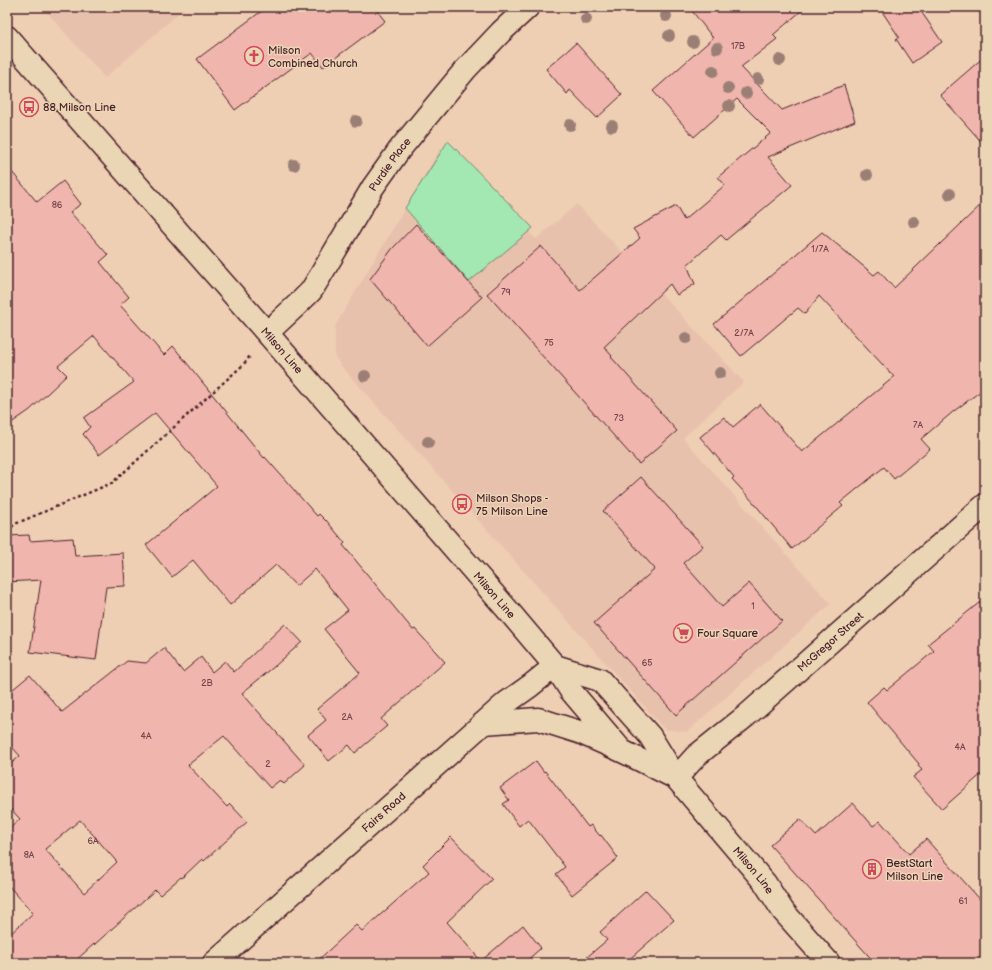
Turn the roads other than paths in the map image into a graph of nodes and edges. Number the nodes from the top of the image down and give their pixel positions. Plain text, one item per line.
1 (528, 7) edge
2 (7, 37) edge
3 (267, 332) junction
4 (985, 505) edge
5 (555, 666) junction
6 (484, 723) junction
7 (622, 751) junction
8 (676, 778) junction
9 (222, 961) edge
10 (829, 963) edge

1 - 3 street, Purdie Place
2 - 3 street, Milson Line
3 - 5 street, Milson Line
4 - 8 street, McGregor Street
5 - 6 street, Fairs Road
5 - 7 street, Milson Line
5 - 8 street, Milson Line
6 - 7 street
6 - 9 street, Fairs Road
7 - 8 street, Milson Line
8 - 10 street, Milson Line

